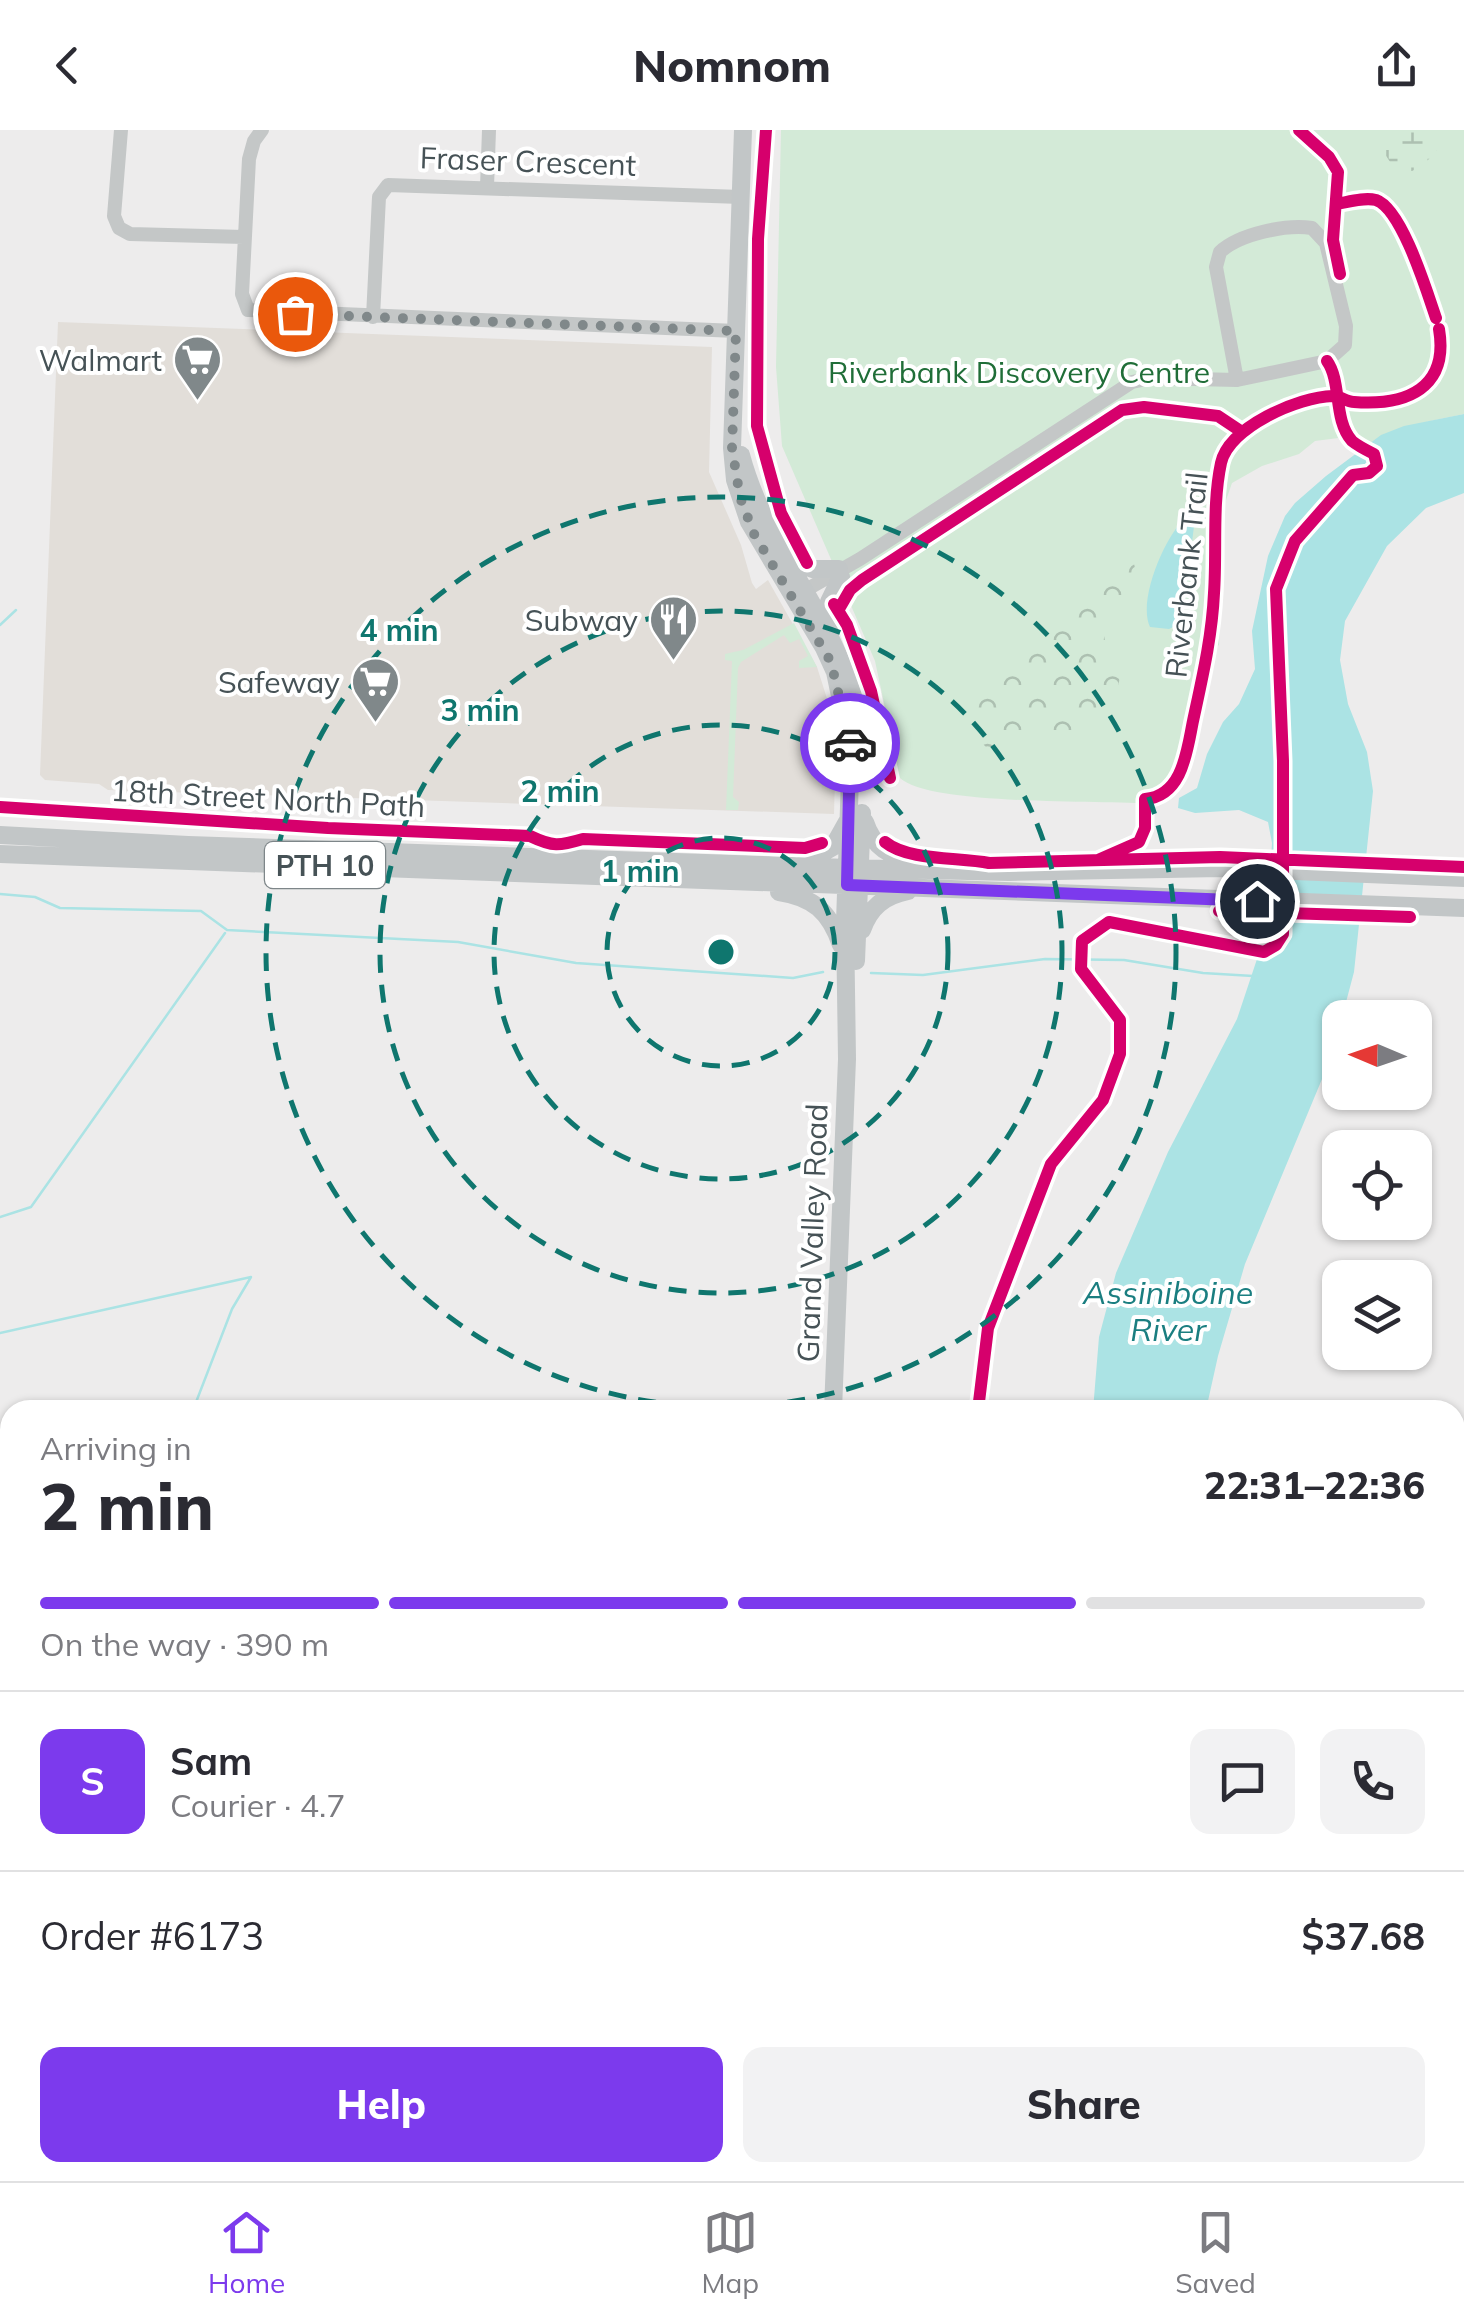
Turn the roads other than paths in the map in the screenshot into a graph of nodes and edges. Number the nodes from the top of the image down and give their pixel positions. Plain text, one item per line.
1 (121, 130) edge
2 (262, 130) edge
3 (490, 130) edge
4 (744, 130) edge
5 (486, 187) junction
6 (741, 196) junction
7 (244, 237) junction
8 (374, 317) junction
9 (736, 331) junction
10 (1238, 380) junction
11 (734, 405) junction
12 (784, 556) junction
13 (840, 573) junction
14 (802, 598) junction
15 (831, 634) junction
16 (857, 796) junction
17 (0, 835) edge
18 (0, 854) edge
19 (781, 866) junction
20 (645, 870) junction
21 (995, 872) junction
22 (854, 877) junction
23 (1464, 878) edge
24 (932, 888) junction
25 (1464, 908) edge
26 (856, 960) junction
27 (844, 985) junction
28 (846, 1058) junction
29 (832, 1400) edge

1 - 7 street
2 - 7 street
3 - 5 street
4 - 6 main road
5 - 6 street, Fraser Crescent
5 - 8 street, Fraser Crescent
6 - 9 main road
7 - 8 street
8 - 9 street
9 - 11 main road
10 - 10 street
10 - 13 street
11 - 12 main road
11 - 14 main road
12 - 13 main road
12 - 14 main road
13 - 14 street
13 - 15 main road
14 - 15 main road
14 - 16 main road
15 - 16 main road
16 - 19 main road
16 - 21 main road
16 - 22 main road
17 - 20 main road
18 - 20 main road, PTH 10
19 - 20 main road, PTH 10
19 - 22 main road, PTH 10
20 - 22 main road, PTH 10
20 - 27 main road
21 - 22 main road, PTH 10
21 - 23 main road, PTH 10
22 - 24 main road, PTH 10
22 - 26 main road, Grand Valley Road
22 - 27 main road, Grand Valley Road
24 - 25 main road, PTH 10
24 - 26 main road
26 - 28 main road, Grand Valley Road
27 - 28 main road, Grand Valley Road
28 - 29 main road, Grand Valley Road

